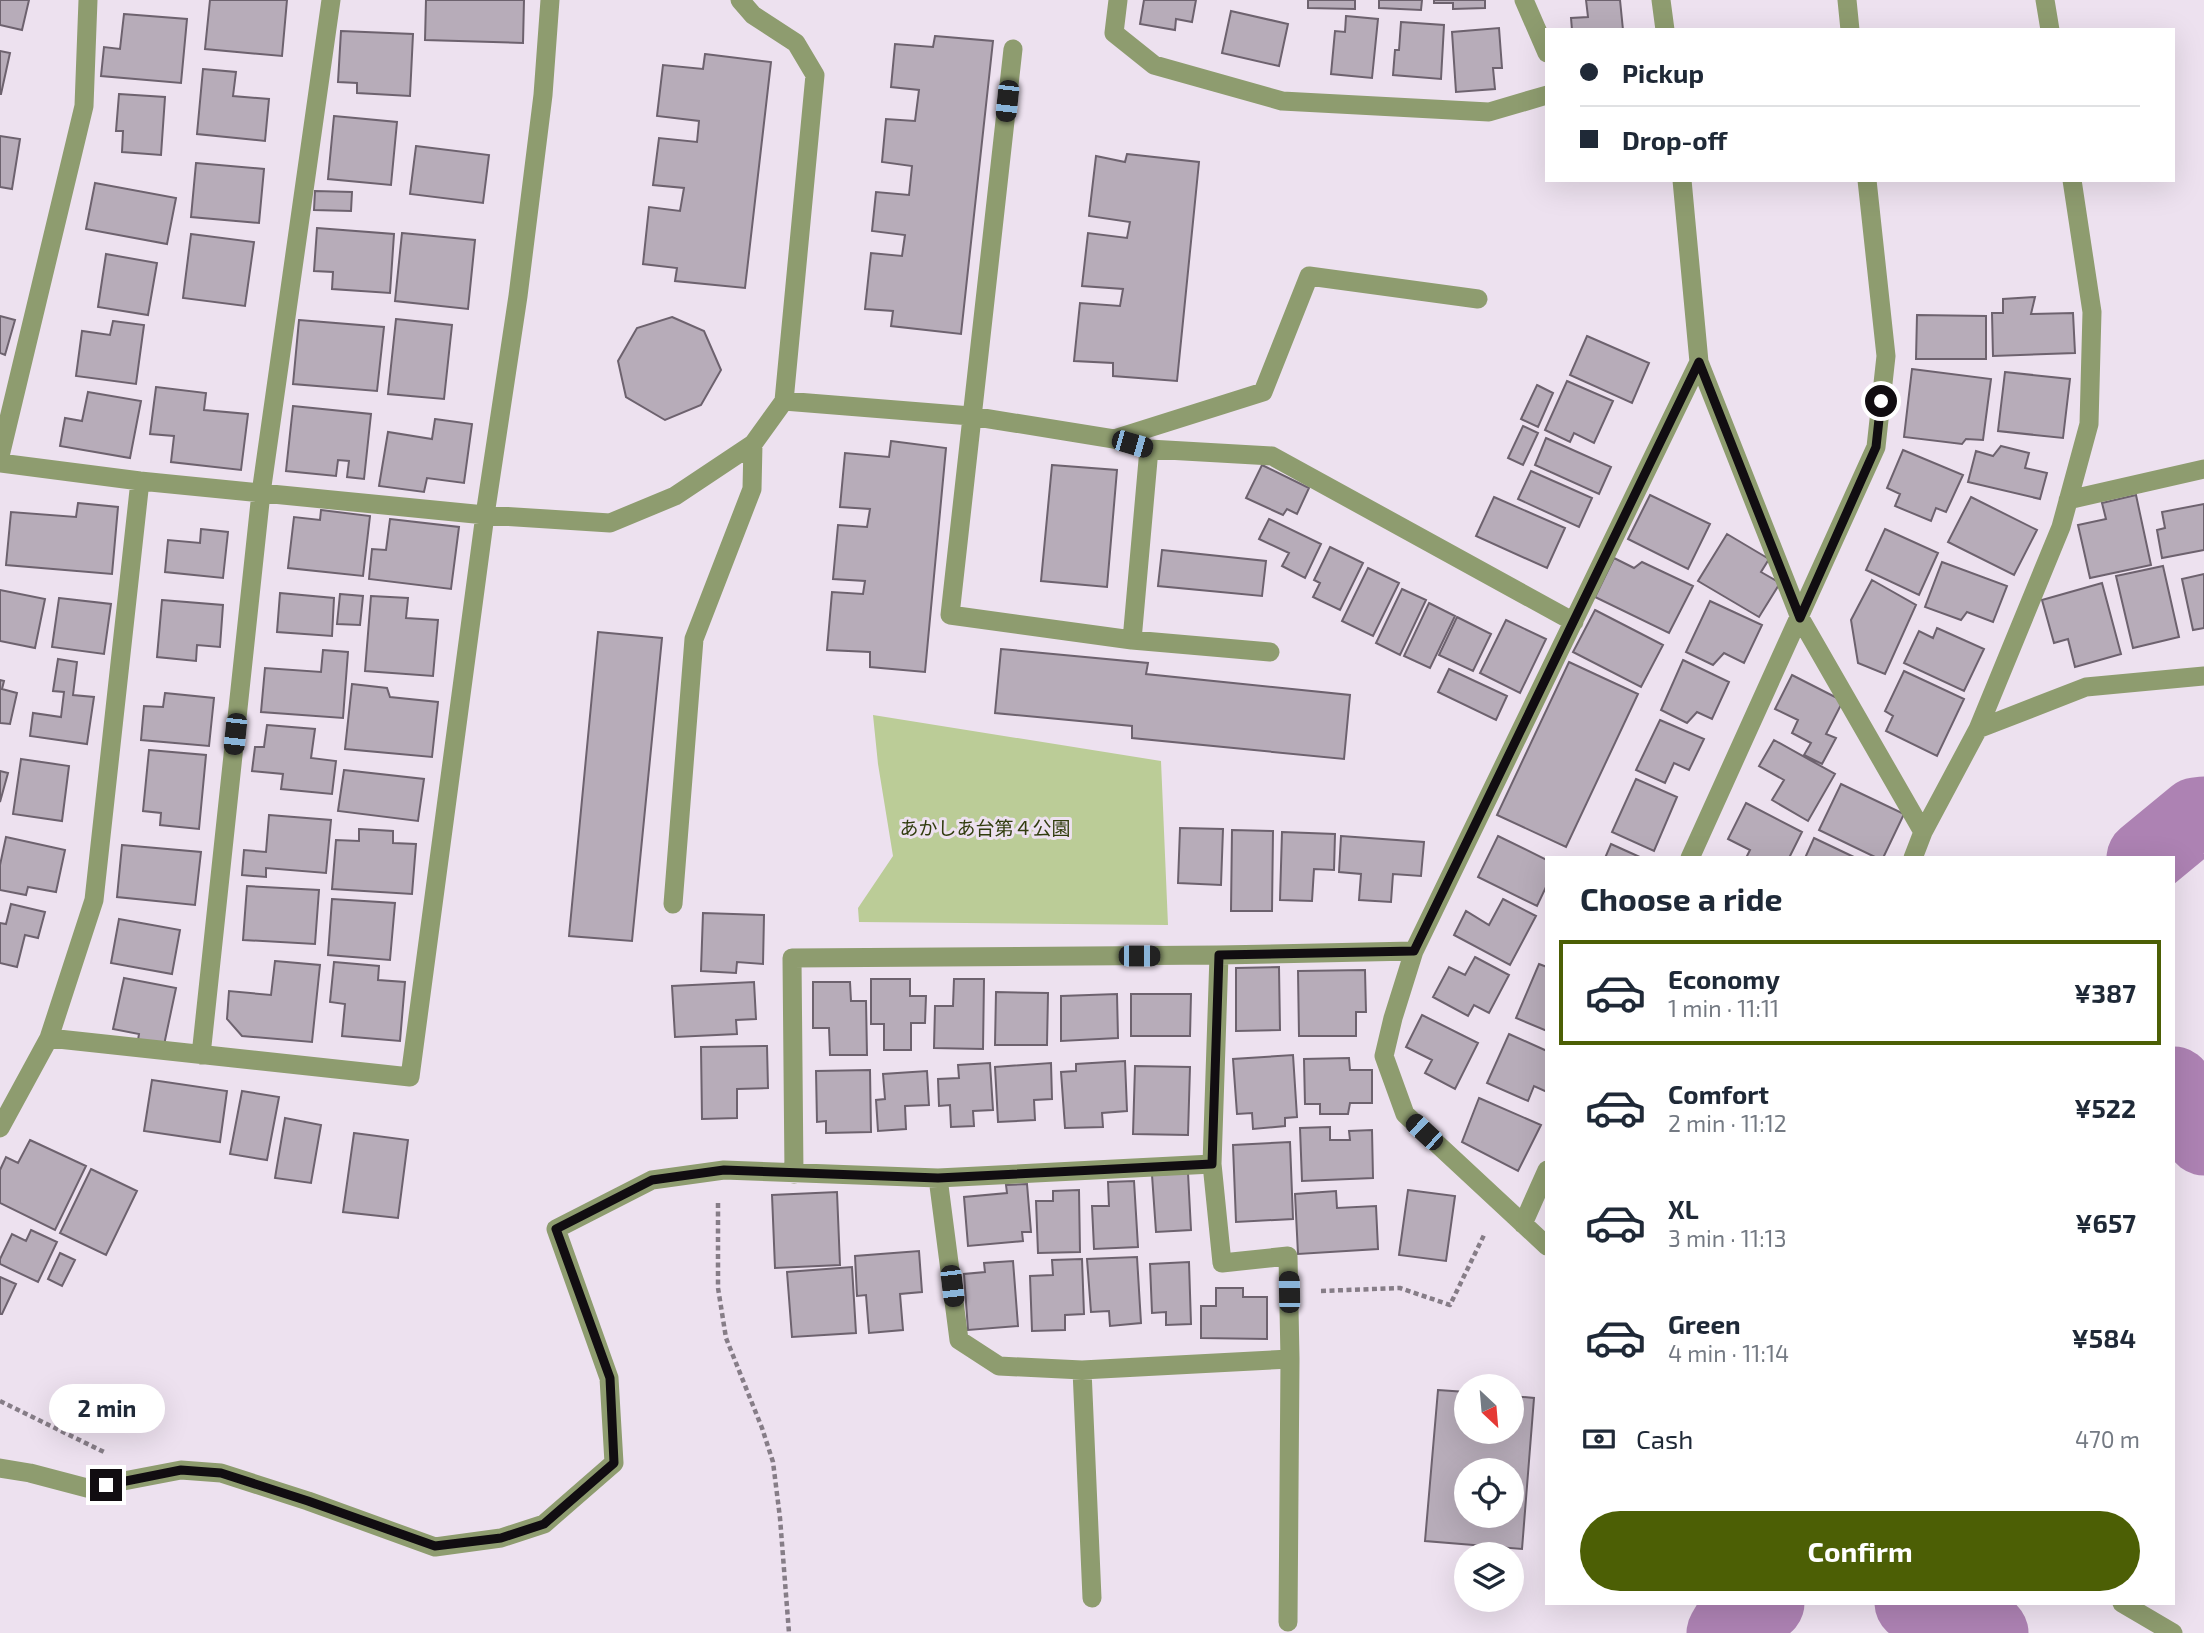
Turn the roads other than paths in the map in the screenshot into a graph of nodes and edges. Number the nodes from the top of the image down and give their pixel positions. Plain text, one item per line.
1 (88, 0) edge
2 (331, 0) edge
3 (550, 0) edge
4 (740, 0) edge
5 (1118, 0) edge
6 (1524, 0) edge
7 (1661, 0) edge
8 (1847, 0) edge
9 (2045, 0) edge
10 (1665, 28) edge
11 (1850, 28) edge
12 (2050, 28) edge
13 (1545, 48) edge
14 (1013, 49) dead end
15 (1545, 96) edge
16 (1682, 182) edge
17 (1867, 182) edge
18 (2072, 182) edge
19 (1478, 299) dead end
20 (1699, 362) junction
21 (784, 401) junction
22 (971, 416) junction
23 (1114, 439) junction
24 (753, 444) junction
25 (1149, 449) junction
26 (0, 456) edge
27 (0, 463) edge
28 (2204, 469) edge
29 (140, 481) junction
30 (261, 493) junction
31 (2068, 500) junction
32 (485, 515) junction
33 (1800, 618) junction
34 (1574, 622) junction
35 (1132, 639) junction
36 (1270, 652) dead end
37 (2204, 676) edge
38 (1978, 729) junction
39 (1923, 832) junction
40 (1691, 856) edge
41 (1914, 856) edge
42 (673, 904) dead end
43 (1414, 951) junction
44 (1219, 955) junction
45 (50, 1038) junction
46 (201, 1055) junction
47 (0, 1128) edge
48 (1212, 1164) junction
49 (794, 1174) junction
50 (1545, 1174) edge
51 (938, 1178) junction
52 (1522, 1224) junction
53 (1545, 1244) edge
54 (1290, 1359) junction
55 (1082, 1370) junction
56 (0, 1468) edge
57 (1092, 1598) dead end
58 (2125, 1605) edge
59 (1288, 1622) dead end
60 (2173, 1633) edge

1 - 26 street
2 - 30 street
3 - 32 street
4 - 21 street
5 - 15 street
6 - 13 street
7 - 10 street
8 - 11 street
9 - 12 street
14 - 22 street
16 - 20 street
17 - 33 street
18 - 31 street
19 - 23 street
20 - 33 street
20 - 34 street
21 - 22 street
21 - 24 street
22 - 23 street
22 - 35 street
23 - 25 street
24 - 32 street
24 - 42 street
25 - 34 street
25 - 35 street
27 - 29 street
28 - 31 street
29 - 30 street
29 - 45 street
30 - 32 street
30 - 46 street
31 - 38 street
32 - 46 street
33 - 39 street
33 - 40 street
34 - 43 street
35 - 36 street
37 - 38 street
38 - 39 street
39 - 41 street
43 - 44 street
43 - 52 street
44 - 48 street
44 - 49 street
45 - 46 street
45 - 47 street
48 - 51 street
48 - 54 street
49 - 51 street
49 - 56 street
50 - 52 street
51 - 55 street
52 - 53 street
54 - 55 street
54 - 59 street
55 - 57 street
58 - 60 street

